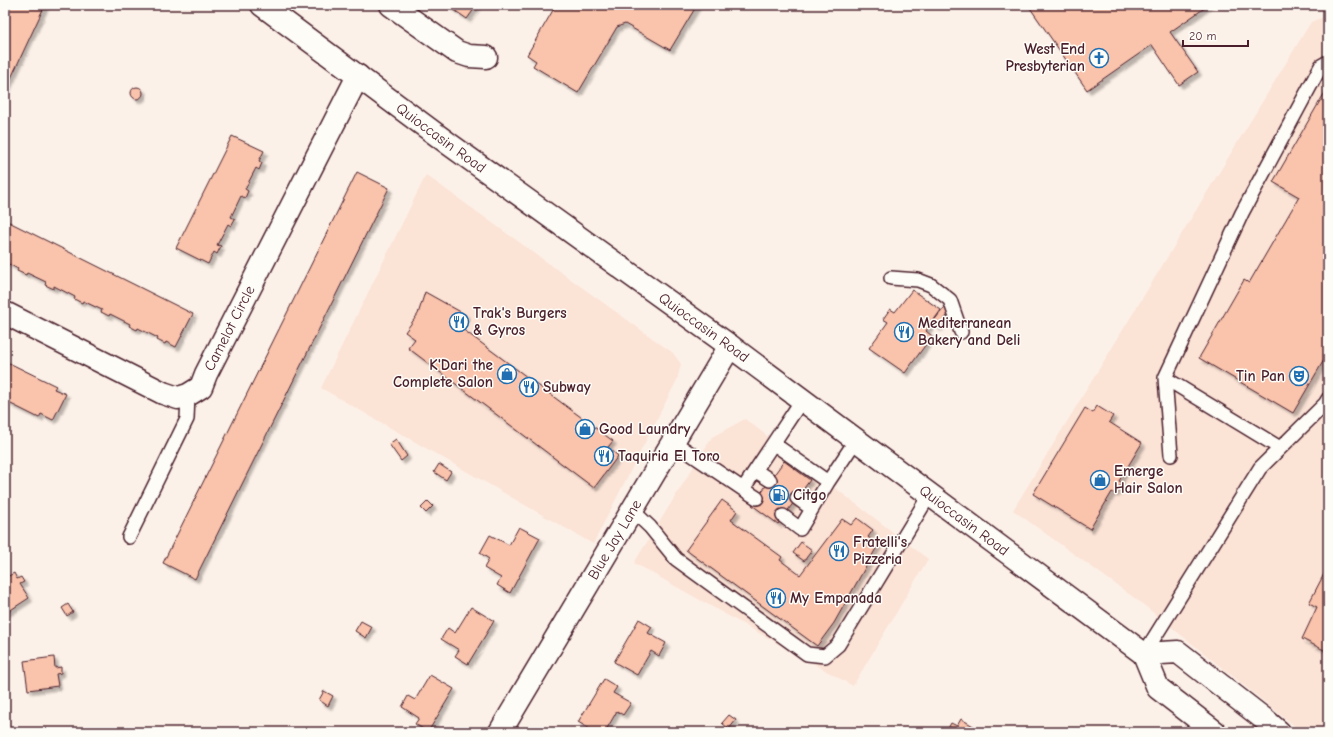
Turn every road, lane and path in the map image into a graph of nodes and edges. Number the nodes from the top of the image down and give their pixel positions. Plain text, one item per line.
1 (262, 5) edge
2 (391, 5) edge
3 (486, 57) dead end
4 (1328, 62) edge
5 (358, 76) junction
6 (891, 278) dead end
7 (5, 313) edge
8 (961, 332) dead end
9 (730, 346) junction
10 (1165, 378) junction
11 (188, 395) junction
12 (1328, 399) edge
13 (802, 400) junction
14 (856, 440) junction
15 (672, 441) junction
16 (774, 444) junction
17 (1280, 448) junction
18 (1171, 455) dead end
19 (756, 471) junction
20 (770, 480) dead end
21 (828, 482) junction
22 (743, 489) junction
23 (930, 494) junction
24 (757, 498) dead end
25 (797, 498) dead end
26 (812, 509) junction
27 (632, 510) junction
28 (783, 516) dead end
29 (129, 537) dead end
30 (1144, 654) junction
31 (500, 732) edge
32 (1214, 732) edge
33 (1280, 732) edge

1 - 5 main road, Quioccasin Road
2 - 3 main road
4 - 10 lane
5 - 9 main road, Quioccasin Road
5 - 11 main road, Camelot Circle
6 - 8 lane
7 - 11 main road
9 - 13 main road, Quioccasin Road
9 - 15 main road, Blue Jay Lane
10 - 17 lane
10 - 18 lane
11 - 29 lane
12 - 17 lane
13 - 14 main road, Quioccasin Road
13 - 16 lane
14 - 21 lane
14 - 23 main road, Quioccasin Road
15 - 22 lane
15 - 27 main road, Blue Jay Lane
16 - 19 lane
16 - 21 lane
17 - 30 lane
19 - 20 lane
19 - 22 lane
21 - 26 lane
22 - 24 lane
23 - 27 lane
23 - 30 main road, Quioccasin Road
25 - 26 lane
26 - 28 lane
27 - 31 main road, Blue Jay Lane
30 - 32 main road
30 - 33 main road

